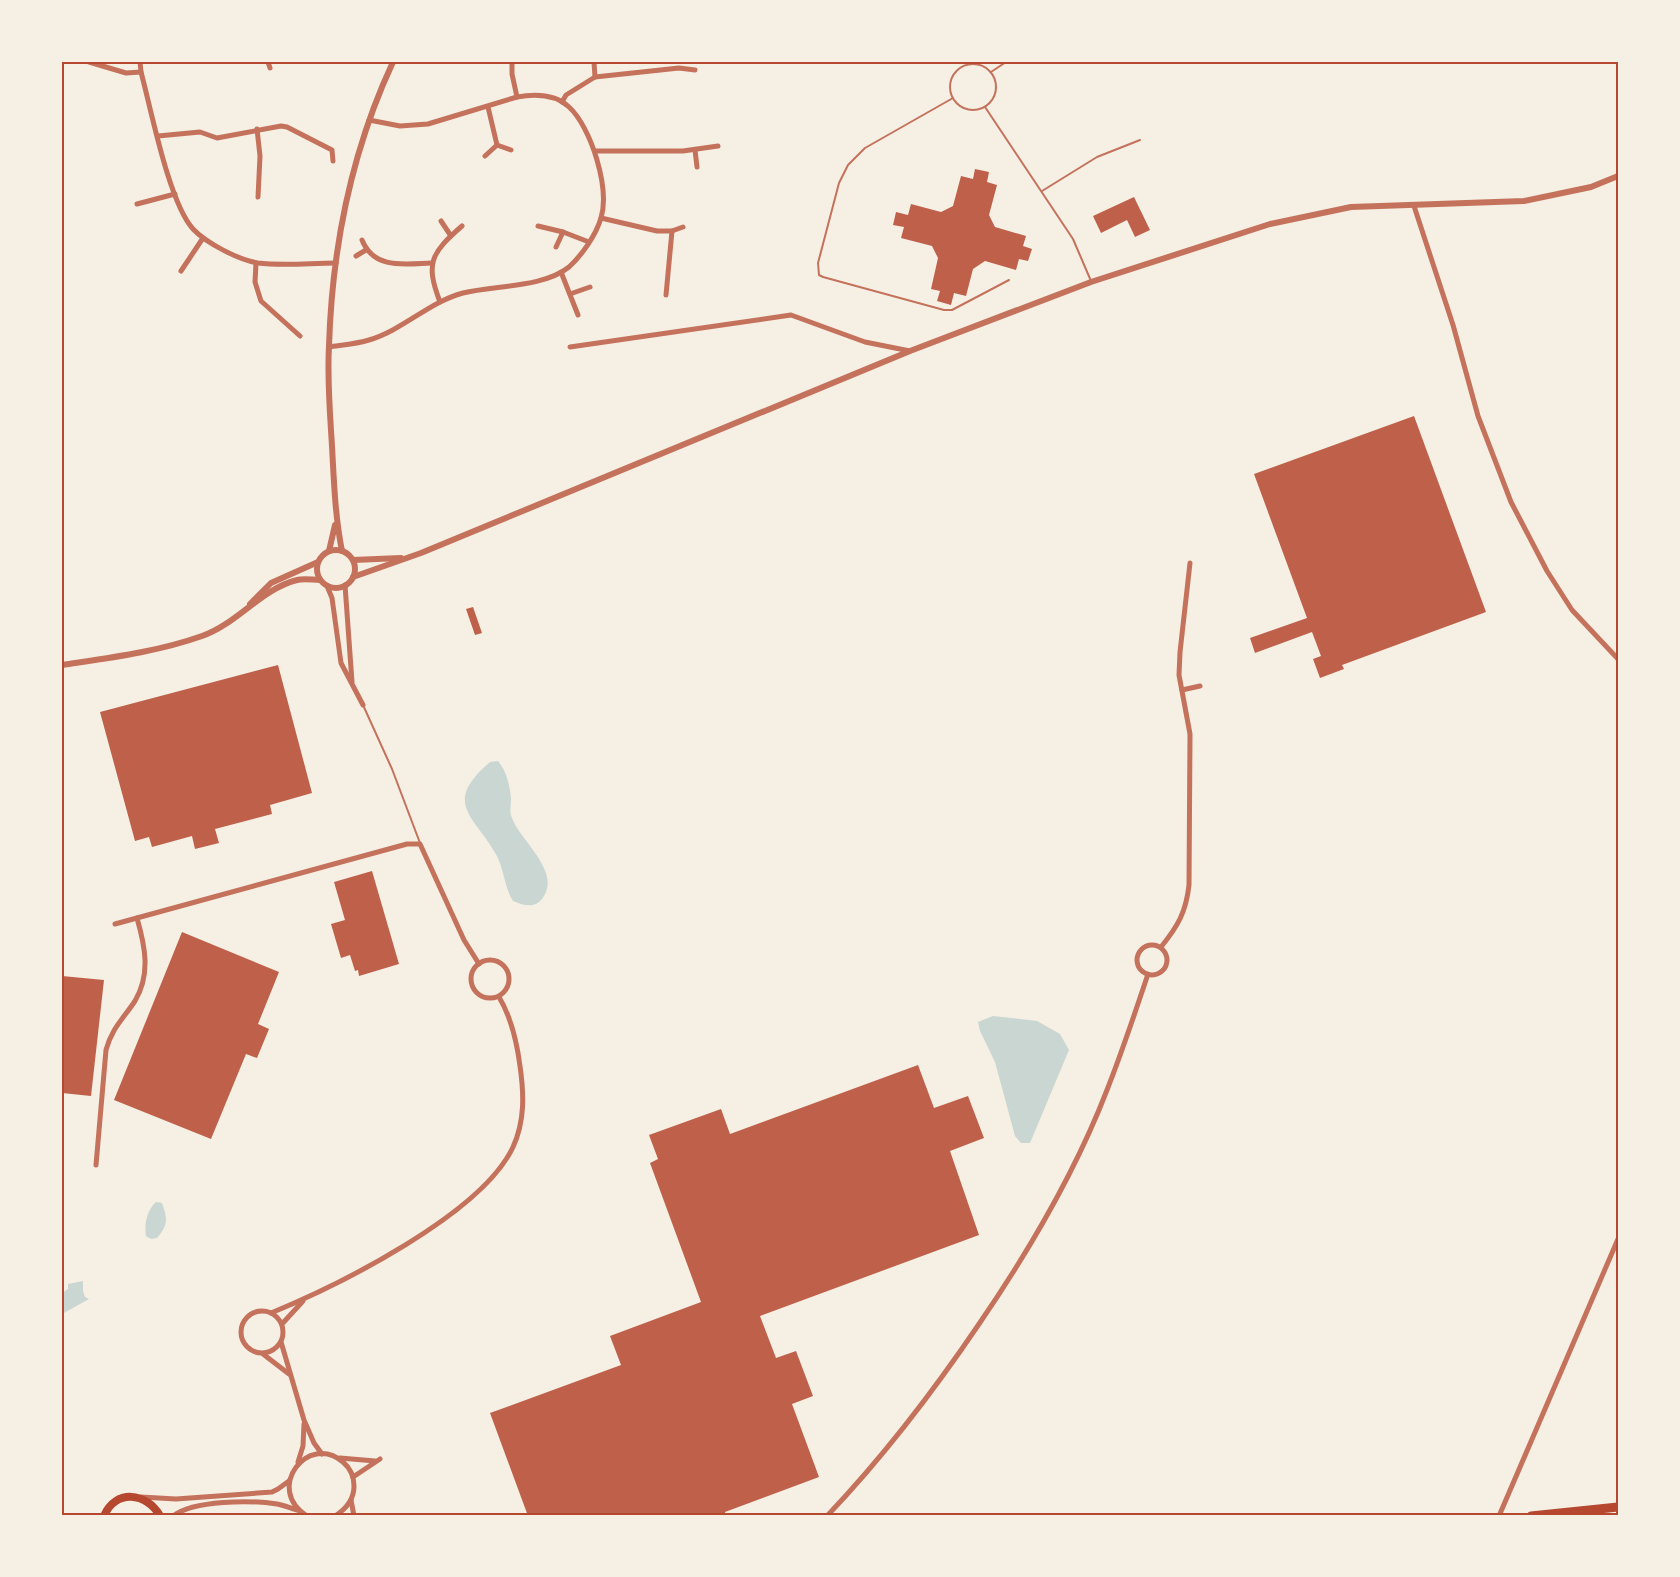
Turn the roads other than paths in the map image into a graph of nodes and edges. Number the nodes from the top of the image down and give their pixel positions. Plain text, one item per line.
1 (89, 62) edge
2 (140, 62) edge
3 (393, 62) edge
4 (512, 62) edge
5 (594, 62) edge
6 (1006, 62) edge
7 (679, 65) edge
8 (695, 70) dead end
9 (141, 72) junction
10 (991, 72) junction
11 (596, 77) junction
12 (517, 97) junction
13 (953, 98) junction
14 (561, 102) junction
15 (488, 107) junction
16 (985, 107) junction
17 (369, 120) junction
18 (257, 129) junction
19 (158, 136) junction
20 (1140, 140) dead end
21 (497, 145) junction
22 (718, 146) dead end
23 (511, 150) dead end
24 (695, 150) junction
25 (595, 151) junction
26 (485, 156) dead end
27 (333, 161) dead end
28 (698, 167) dead end
29 (1618, 176) edge
30 (1042, 192) junction
31 (175, 194) junction
32 (258, 197) dead end
33 (137, 204) dead end
34 (1414, 206) junction
35 (601, 218) junction
36 (441, 221) dead end
37 (462, 226) dead end
38 (538, 226) dead end
39 (683, 227) dead end
40 (672, 231) junction
41 (562, 232) junction
42 (451, 236) junction
43 (203, 238) junction
44 (362, 240) dead end
45 (589, 242) junction
46 (556, 247) dead end
47 (366, 250) junction
48 (356, 256) dead end
49 (256, 263) junction
50 (336, 263) junction
51 (431, 263) junction
52 (181, 271) dead end
53 (561, 272) junction
54 (1009, 280) dead end
55 (1091, 282) junction
56 (590, 287) dead end
57 (570, 294) junction
58 (666, 295) dead end
59 (440, 302) junction
60 (578, 315) dead end
61 (300, 336) dead end
62 (329, 347) junction
63 (570, 347) dead end
64 (910, 351) junction
65 (336, 522) junction
66 (329, 551) junction
67 (342, 551) junction
68 (405, 558) junction
69 (353, 560) junction
70 (318, 562) junction
71 (1190, 563) dead end
72 (353, 578) junction
73 (320, 580) junction
74 (345, 585) junction
75 (327, 586) junction
76 (234, 619) junction
77 (1618, 659) edge
78 (62, 665) edge
79 (352, 684) junction
80 (1200, 686) dead end
81 (1182, 690) junction
82 (363, 705) joint
83 (420, 844) junction
84 (137, 918) junction
85 (115, 924) dead end
86 (1161, 947) junction
87 (479, 964) junction
88 (1148, 974) junction
89 (499, 996) junction
90 (96, 1165) dead end
91 (1618, 1239) edge
92 (306, 1298) junction
93 (271, 1313) junction
94 (282, 1324) junction
95 (281, 1342) junction
96 (262, 1354) junction
97 (290, 1375) junction
98 (304, 1420) junction
99 (322, 1454) junction
100 (339, 1458) junction
101 (298, 1464) junction
102 (353, 1477) junction
103 (289, 1481) junction
104 (137, 1497) junction
105 (351, 1500) junction
106 (1618, 1507) edge
107 (300, 1511) junction
108 (104, 1515) edge
109 (160, 1515) edge
110 (173, 1515) edge
111 (307, 1515) edge
112 (335, 1515) edge
113 (354, 1515) edge
114 (827, 1515) edge
115 (1499, 1515) edge
116 (1531, 1515) edge

1 - 9 street
2 - 9 street
3 - 17 street
4 - 12 street
5 - 11 street
6 - 10 lane
7 - 8 street
7 - 11 street
9 - 19 street
10 - 13 lane
10 - 16 lane
11 - 14 street
12 - 14 street
12 - 15 street
13 - 16 lane
13 - 54 lane
14 - 25 street
15 - 17 street
15 - 21 street
16 - 30 lane
17 - 50 street
18 - 19 street
18 - 27 street
18 - 32 street
19 - 31 street
20 - 30 lane
21 - 23 street
21 - 26 street
22 - 24 street
24 - 25 street
24 - 28 street
25 - 35 street
29 - 34 street
30 - 55 lane
31 - 33 street
31 - 43 street
34 - 55 street
34 - 77 street
35 - 40 street
35 - 45 street
36 - 42 street
37 - 42 street
38 - 41 street
39 - 40 street
40 - 58 street
41 - 45 street
41 - 46 street
42 - 51 street
43 - 49 street
43 - 52 street
44 - 47 street
45 - 53 street
47 - 48 street
47 - 51 street
49 - 50 street
49 - 61 street
50 - 62 street
51 - 59 street
53 - 57 street
53 - 59 street
55 - 64 street
56 - 57 street
57 - 60 street
59 - 62 street
62 - 65 street
63 - 64 street
64 - 68 street
65 - 66 street
65 - 67 street
66 - 67 street
66 - 70 street
67 - 69 street
68 - 69 street
68 - 72 street
69 - 72 street
70 - 73 street
70 - 76 street
71 - 81 street
72 - 74 street
73 - 75 street
73 - 76 street
74 - 75 street
74 - 79 street
75 - 79 street
76 - 78 street
79 - 82 street
80 - 81 street
81 - 86 street
82 - 83 lane
83 - 84 street
83 - 87 street
84 - 85 street
84 - 90 street
86 - 88 street
86 - 88 street
87 - 89 street
87 - 89 street
88 - 114 street
89 - 92 street
91 - 115 street
92 - 93 street
92 - 94 street
93 - 94 street
93 - 96 street
94 - 95 street
95 - 96 street
95 - 97 street
96 - 97 street
97 - 98 street
98 - 99 street
98 - 101 street
99 - 100 street
99 - 101 street
100 - 102 street
100 - 102 street
101 - 103 street
102 - 105 street
103 - 104 street
103 - 107 street
104 - 108 main road
104 - 109 main road
105 - 112 street
105 - 113 street
106 - 116 highway
107 - 110 street
107 - 111 street

